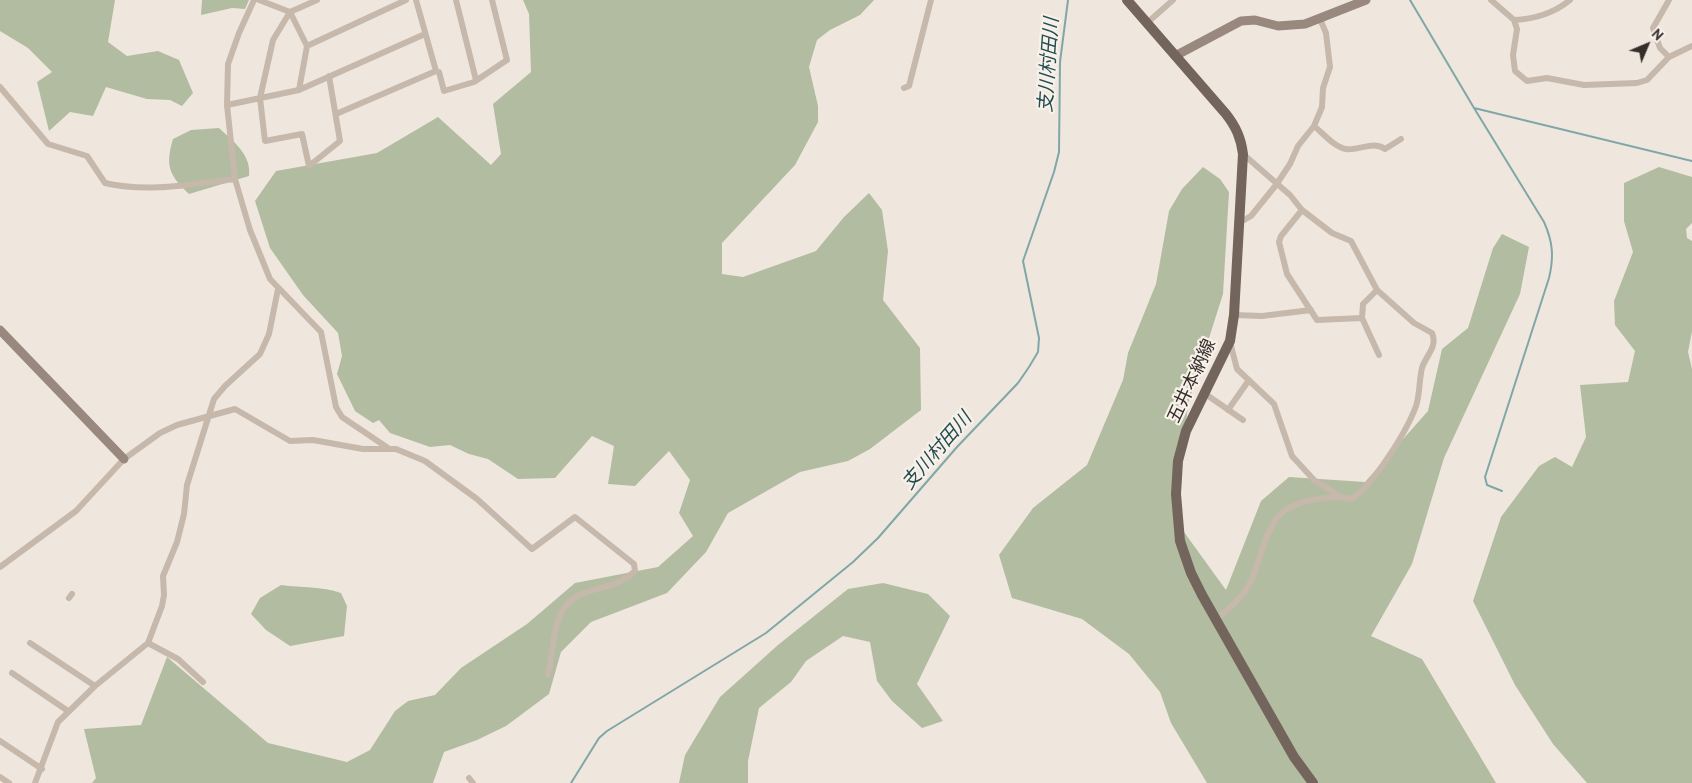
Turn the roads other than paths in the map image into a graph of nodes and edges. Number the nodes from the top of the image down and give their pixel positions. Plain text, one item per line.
1 (254, 0) edge
2 (259, 0) edge
3 (317, 0) edge
4 (406, 0) edge
5 (416, 0) edge
6 (456, 0) edge
7 (492, 0) edge
8 (931, 0) edge
9 (1126, 0) edge
10 (1173, 0) edge
11 (1366, 0) edge
12 (1491, 0) edge
13 (1570, 0) edge
14 (1669, 0) edge
15 (290, 12) junction
16 (1320, 19) junction
17 (1514, 20) junction
18 (1147, 23) junction
19 (425, 34) junction
20 (307, 46) junction
21 (1692, 46) edge
22 (1176, 56) junction
23 (1669, 57) junction
24 (436, 71) junction
25 (329, 76) junction
26 (476, 80) junction
27 (0, 87) edge
28 (904, 88) dead end
29 (299, 90) junction
30 (260, 98) junction
31 (227, 105) junction
32 (336, 114) junction
33 (1314, 126) junction
34 (1401, 139) dead end
35 (1243, 154) junction
36 (235, 179) junction
37 (1276, 185) junction
38 (1302, 210) junction
39 (1240, 223) junction
40 (278, 289) junction
41 (1377, 290) junction
42 (1311, 310) junction
43 (1234, 315) junction
44 (1362, 318) junction
45 (0, 330) edge
46 (1230, 341) junction
47 (1380, 355) dead end
48 (1249, 380) junction
49 (1204, 393) junction
50 (1228, 410) junction
51 (208, 416) junction
52 (1243, 420) dead end
53 (388, 448) junction
54 (124, 458) junction
55 (1341, 497) junction
56 (0, 567) edge
57 (1216, 619) junction
58 (30, 643) dead end
59 (148, 643) junction
60 (12, 673) dead end
61 (548, 675) dead end
62 (203, 682) dead end
63 (95, 686) junction
64 (68, 711) junction
65 (0, 742) edge
66 (42, 769) junction
67 (0, 777) edge
68 (9, 783) edge
69 (35, 783) edge
70 (1313, 783) edge

1 - 31 street
2 - 15 street
3 - 15 street
4 - 20 street
5 - 19 street
6 - 26 street
7 - 26 street
8 - 28 street
9 - 18 main road, 五井本納線
10 - 18 street
11 - 16 main road
12 - 17 street
13 - 17 street
14 - 23 street
15 - 20 street
15 - 30 street
16 - 22 main road
16 - 33 street
17 - 23 street
18 - 22 main road, 五井本納線
19 - 24 street
19 - 25 street
20 - 29 street
21 - 23 street
22 - 35 main road, 五井本納線
24 - 26 street
24 - 32 street
25 - 29 street
25 - 32 street
27 - 36 street
29 - 30 street
30 - 31 street
30 - 32 street
31 - 36 street
33 - 34 street
33 - 37 street
35 - 37 street
35 - 39 main road, 五井本納線
36 - 40 street
37 - 38 street
37 - 39 street
38 - 41 street
38 - 42 street
39 - 43 main road, 五井本納線
40 - 51 street
40 - 53 street
41 - 44 street
41 - 55 street
42 - 43 street
42 - 44 street
43 - 46 main road, 五井本納線
44 - 47 street
45 - 54 main road
46 - 48 street
46 - 49 main road, 五井本納線
48 - 50 street
48 - 55 street
49 - 50 street
49 - 57 main road, 五井本納線
50 - 52 street
51 - 53 street
51 - 54 street
51 - 59 street
53 - 61 street
54 - 56 street
55 - 57 street
57 - 70 main road, 五井本納線
58 - 63 street
59 - 62 street
59 - 63 street
60 - 64 street
63 - 64 street
64 - 66 street
65 - 66 street
66 - 69 street
67 - 68 street

